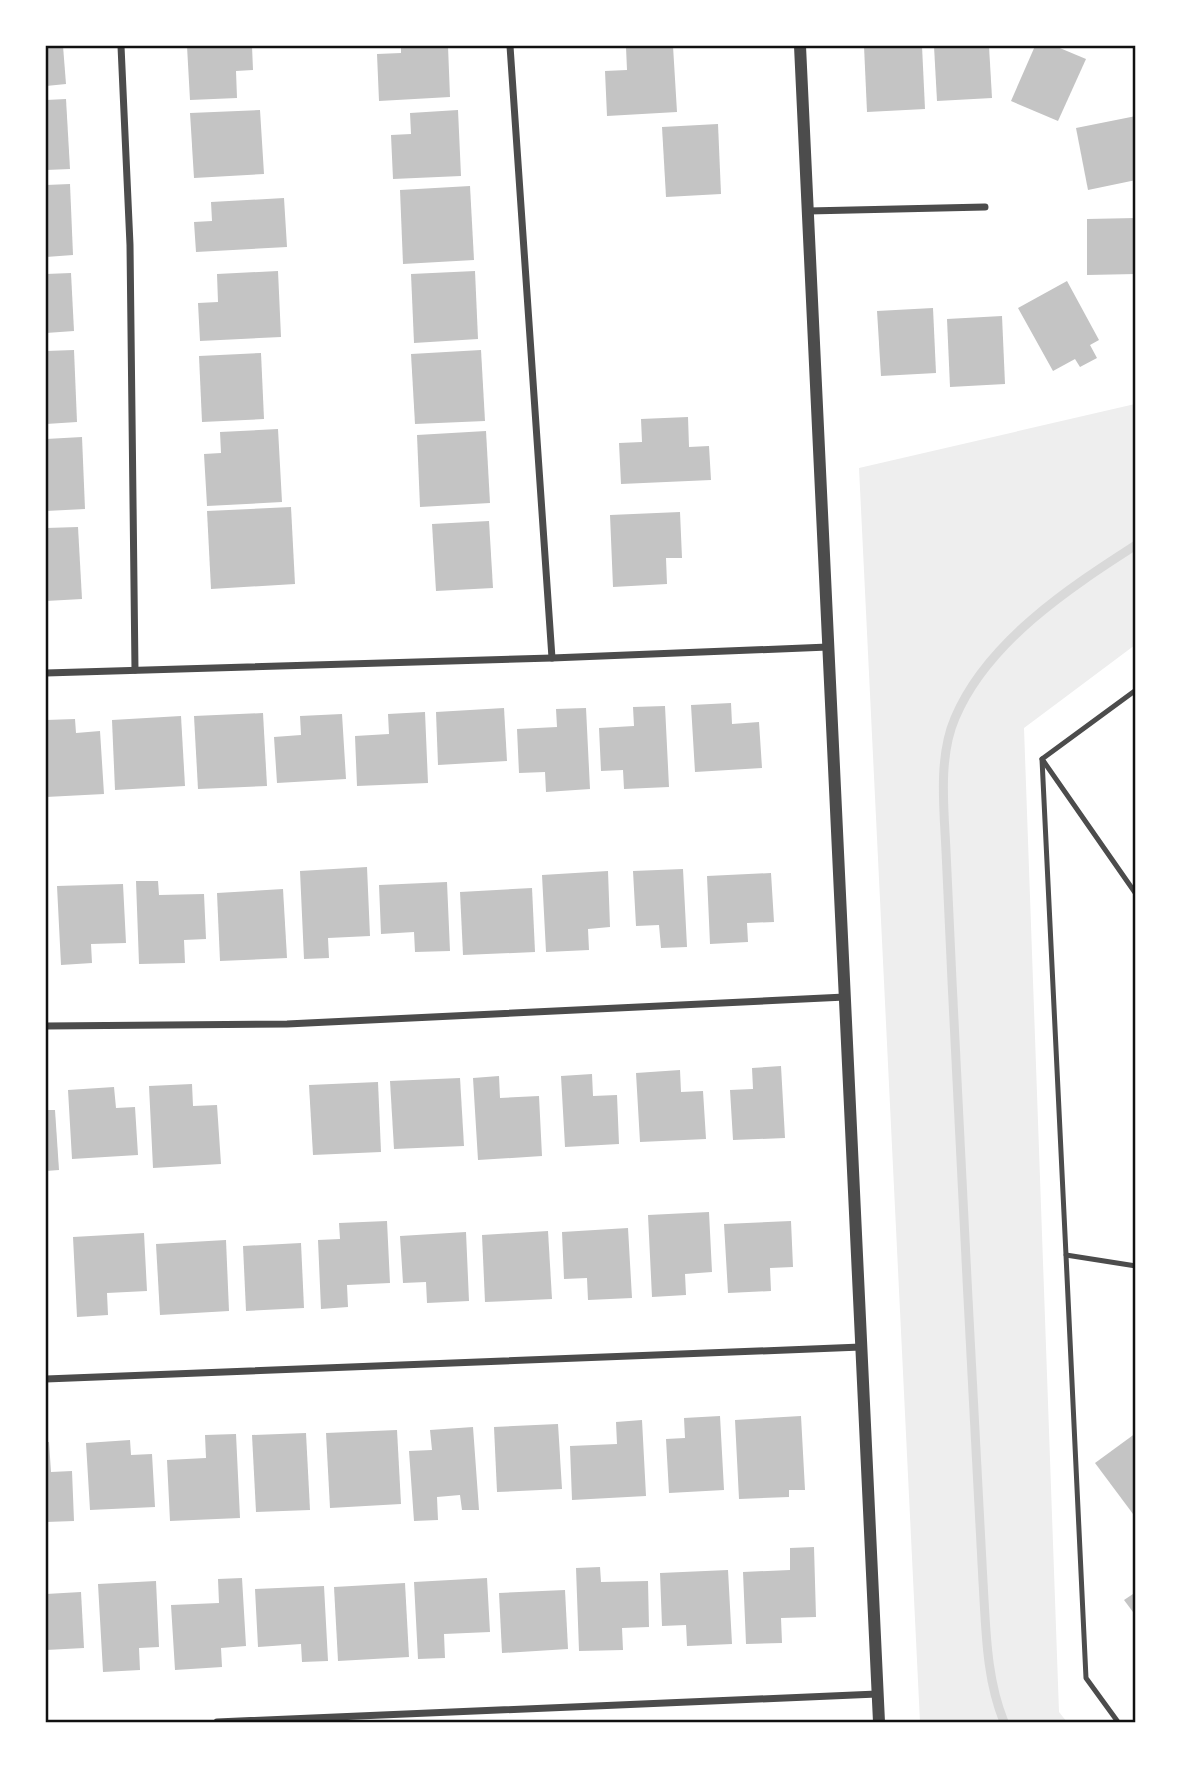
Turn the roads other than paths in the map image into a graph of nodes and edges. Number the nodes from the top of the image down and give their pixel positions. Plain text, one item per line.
1 (121, 46) edge
2 (510, 46) edge
3 (800, 46) edge
4 (985, 206) dead end
5 (808, 211) junction
6 (828, 647) junction
7 (552, 658) junction
8 (135, 670) junction
9 (46, 673) edge
10 (1136, 690) edge
11 (1042, 759) junction
12 (1136, 894) edge
13 (845, 997) junction
14 (46, 1026) edge
15 (1066, 1255) junction
16 (1136, 1266) edge
17 (861, 1347) junction
18 (46, 1379) edge
19 (877, 1694) junction
20 (217, 1723) edge
21 (879, 1723) edge
22 (1118, 1723) edge

1 - 8 street
2 - 7 street
3 - 5 street
4 - 5 street
5 - 6 street
6 - 7 street
6 - 13 street
7 - 8 street
8 - 9 street
10 - 11 lane
11 - 12 lane
11 - 15 lane
13 - 14 street
13 - 17 street
15 - 16 lane
15 - 22 lane
17 - 18 street
17 - 19 street
19 - 20 street
19 - 21 street

